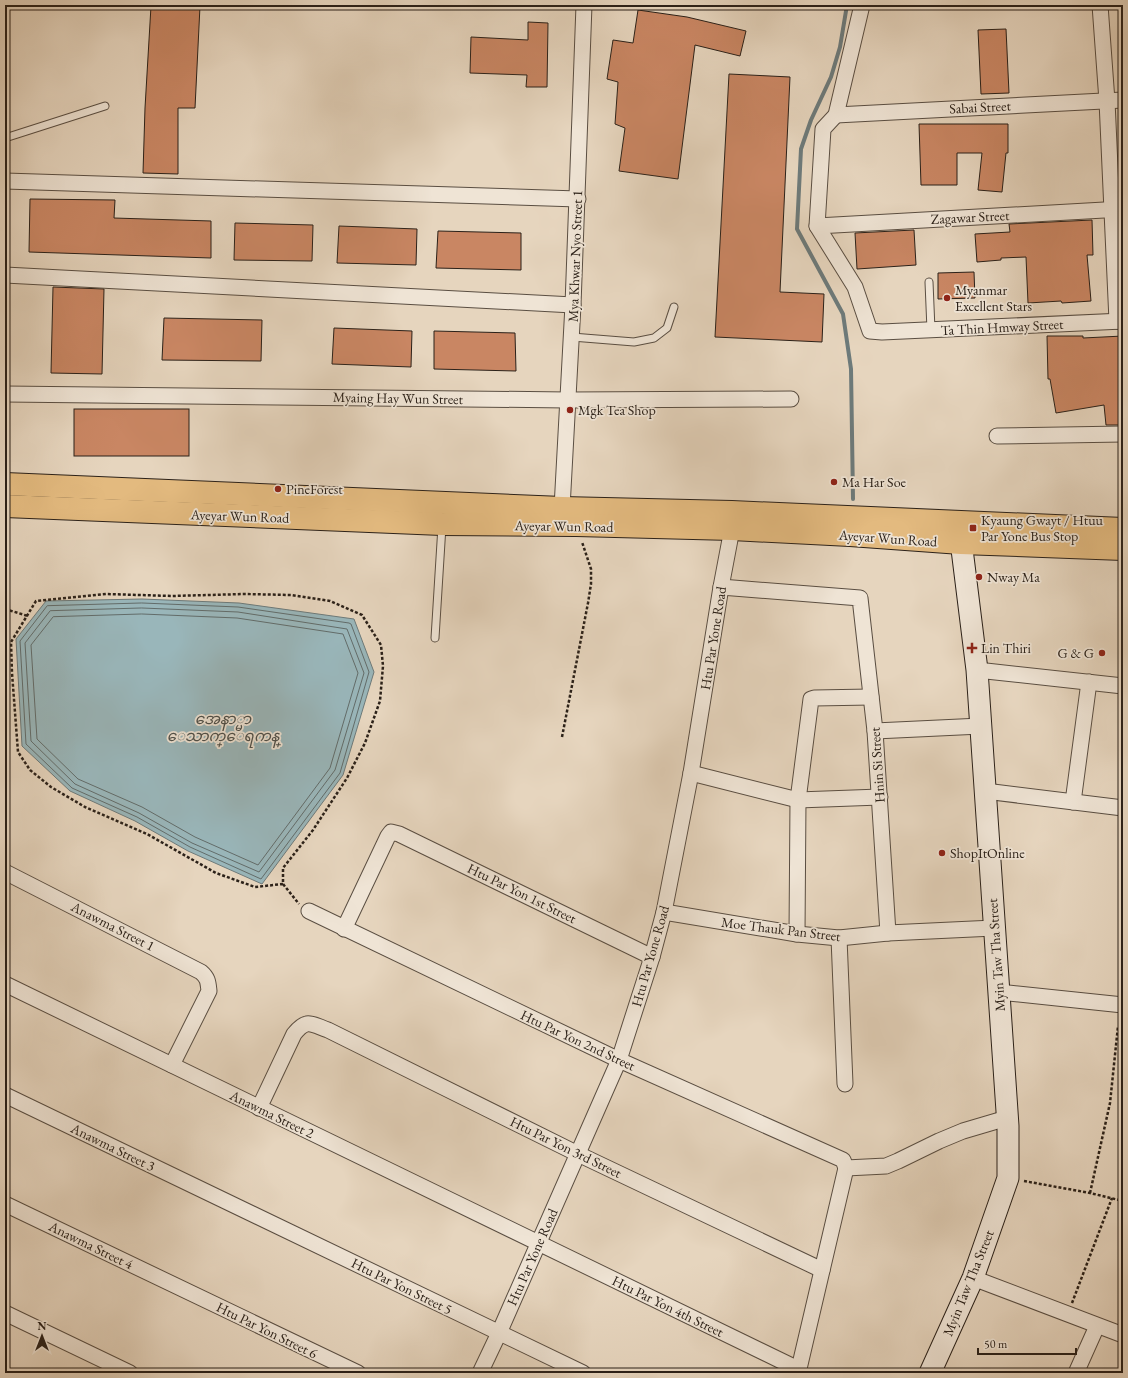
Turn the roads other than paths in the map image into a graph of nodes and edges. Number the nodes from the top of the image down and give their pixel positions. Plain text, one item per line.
1 (584, 5) edge
2 (862, 5) edge
3 (1100, 5) edge
4 (1107, 100) junction
5 (1123, 100) edge
6 (105, 106) dead end
7 (836, 115) junction
8 (5, 138) edge
9 (5, 181) edge
10 (578, 198) junction
11 (1118, 209) edge
12 (818, 226) junction
13 (5, 275) edge
14 (929, 282) dead end
15 (573, 305) junction
16 (674, 307) dead end
17 (1120, 321) edge
18 (931, 330) junction
19 (572, 337) junction
20 (5, 394) edge
21 (791, 399) dead end
22 (568, 400) junction
23 (1123, 434) edge
24 (997, 436) dead end
25 (5, 484) edge
26 (5, 506) edge
27 (567, 519) junction
28 (732, 521) junction
29 (442, 524) junction
30 (1123, 529) edge
31 (960, 533) junction
32 (1123, 549) edge
33 (721, 587) junction
34 (434, 638) dead end
35 (977, 670) junction
36 (1089, 682) junction
37 (1123, 686) edge
38 (871, 697) junction
39 (980, 726) junction
40 (875, 731) junction
41 (691, 774) junction
42 (985, 791) junction
43 (880, 797) junction
44 (798, 800) junction
45 (1073, 802) junction
46 (1123, 808) edge
47 (5, 872) edge
48 (309, 911) road end
49 (664, 912) junction
50 (994, 928) junction
51 (344, 929) junction
52 (888, 933) junction
53 (797, 934) junction
54 (839, 938) junction
55 (652, 957) junction
56 (5, 984) edge
57 (999, 992) junction
58 (1123, 1005) edge
59 (619, 1060) junction
60 (172, 1065) junction
61 (845, 1084) dead end
62 (5, 1095) edge
63 (259, 1108) junction
64 (1007, 1118) junction
65 (578, 1154) junction
66 (846, 1168) junction
67 (5, 1204) edge
68 (538, 1243) junction
69 (822, 1270) junction
70 (973, 1278) junction
71 (177, 1286) joint
72 (5, 1313) edge
73 (1097, 1326) junction
74 (499, 1333) junction
75 (1123, 1335) edge
76 (798, 1371) edge
77 (130, 1373) edge
78 (358, 1373) edge
79 (480, 1373) edge
80 (583, 1373) edge
81 (930, 1373) edge
82 (1076, 1373) edge

1 - 10 street, Mya Khwar Nyo Street 1
2 - 7 street
3 - 4 street
4 - 5 street, Sabai Street
4 - 7 street, Sabai Street
4 - 11 street
6 - 8 lane
7 - 12 street
9 - 10 street
10 - 15 street, Mya Khwar Nyo Street 1
11 - 12 street, Zagawar Street
11 - 17 street
12 - 18 street, Ta Thin Hmway Street
13 - 15 street
14 - 18 lane
15 - 19 street, Mya Khwar Nyo Street 1
16 - 19 lane
17 - 18 street, Ta Thin Hmway Street
19 - 22 street, Mya Khwar Nyo Street 1
20 - 22 street, Myaing Hay Wun Street
21 - 22 street, Myaing Hay Wun Street
22 - 27 street, Mya Khwar Nyo Street 1
23 - 24 street
25 - 27 main road, Ayeyar Wun Road
26 - 29 main road, Ayeyar Wun Road
27 - 28 main road, Ayeyar Wun Road
27 - 29 main road, Ayeyar Wun Road
28 - 31 main road, Ayeyar Wun Road
28 - 33 street, Htu Par Yone Road
29 - 34 lane
30 - 31 main road, Ayeyar Wun Road
31 - 32 main road, Ayeyar Wun Road
31 - 35 main road, Myin Taw Tha Street
33 - 38 street, Hnin Si Street
33 - 41 street, Htu Par Yone Road
35 - 36 street
35 - 39 main road, Myin Taw Tha Street
36 - 37 street
36 - 45 street
38 - 40 street, Hnin Si Street
38 - 44 street
39 - 40 street
39 - 42 main road, Myin Taw Tha Street
40 - 43 street, Hnin Si Street
41 - 44 street
41 - 49 street, Htu Par Yone Road
42 - 45 street
42 - 50 main road, Myin Taw Tha Street
43 - 44 street
43 - 52 street, Hnin Si Street
44 - 53 street
45 - 46 street
47 - 60 street, Anawma Street 1
48 - 51 street, Htu Par Yon 2nd Street
49 - 53 street, Moe Thauk Pan Street
49 - 55 street, Htu Par Yone Road
50 - 52 street, Moe Thauk Pan Street
50 - 57 main road, Myin Taw Tha Street
51 - 55 street, Htu Par Yon 1st Street
51 - 59 street, Htu Par Yon 2nd Street
52 - 54 street, Moe Thauk Pan Street
53 - 54 street, Moe Thauk Pan Street
54 - 61 street
55 - 59 street, Htu Par Yone Road
56 - 60 street, Anawma Street 2
57 - 58 street
57 - 64 main road, Myin Taw Tha Street
59 - 65 street, Htu Par Yone Road
59 - 66 street, Htu Par Yon 2nd Street
60 - 63 street, Anawma Street 2
62 - 74 street, Anawma Street 3
63 - 65 street, Htu Par Yon 3rd Street
63 - 68 street, Anawma Street 2
64 - 66 street
64 - 70 main road, Myin Taw Tha Street
65 - 68 street, Htu Par Yone Road
65 - 69 street, Htu Par Yon 3rd Street
66 - 69 street
67 - 71 street, Anawma Street 4
68 - 74 street, Htu Par Yone Road
68 - 76 street, Htu Par Yon 4th Street
69 - 76 street
70 - 73 street
70 - 81 main road, Myin Taw Tha Street
71 - 78 street, Htu Par Yon Street 6
72 - 77 street
73 - 75 street
73 - 82 street
74 - 79 street, Htu Par Yone Road
74 - 80 street

